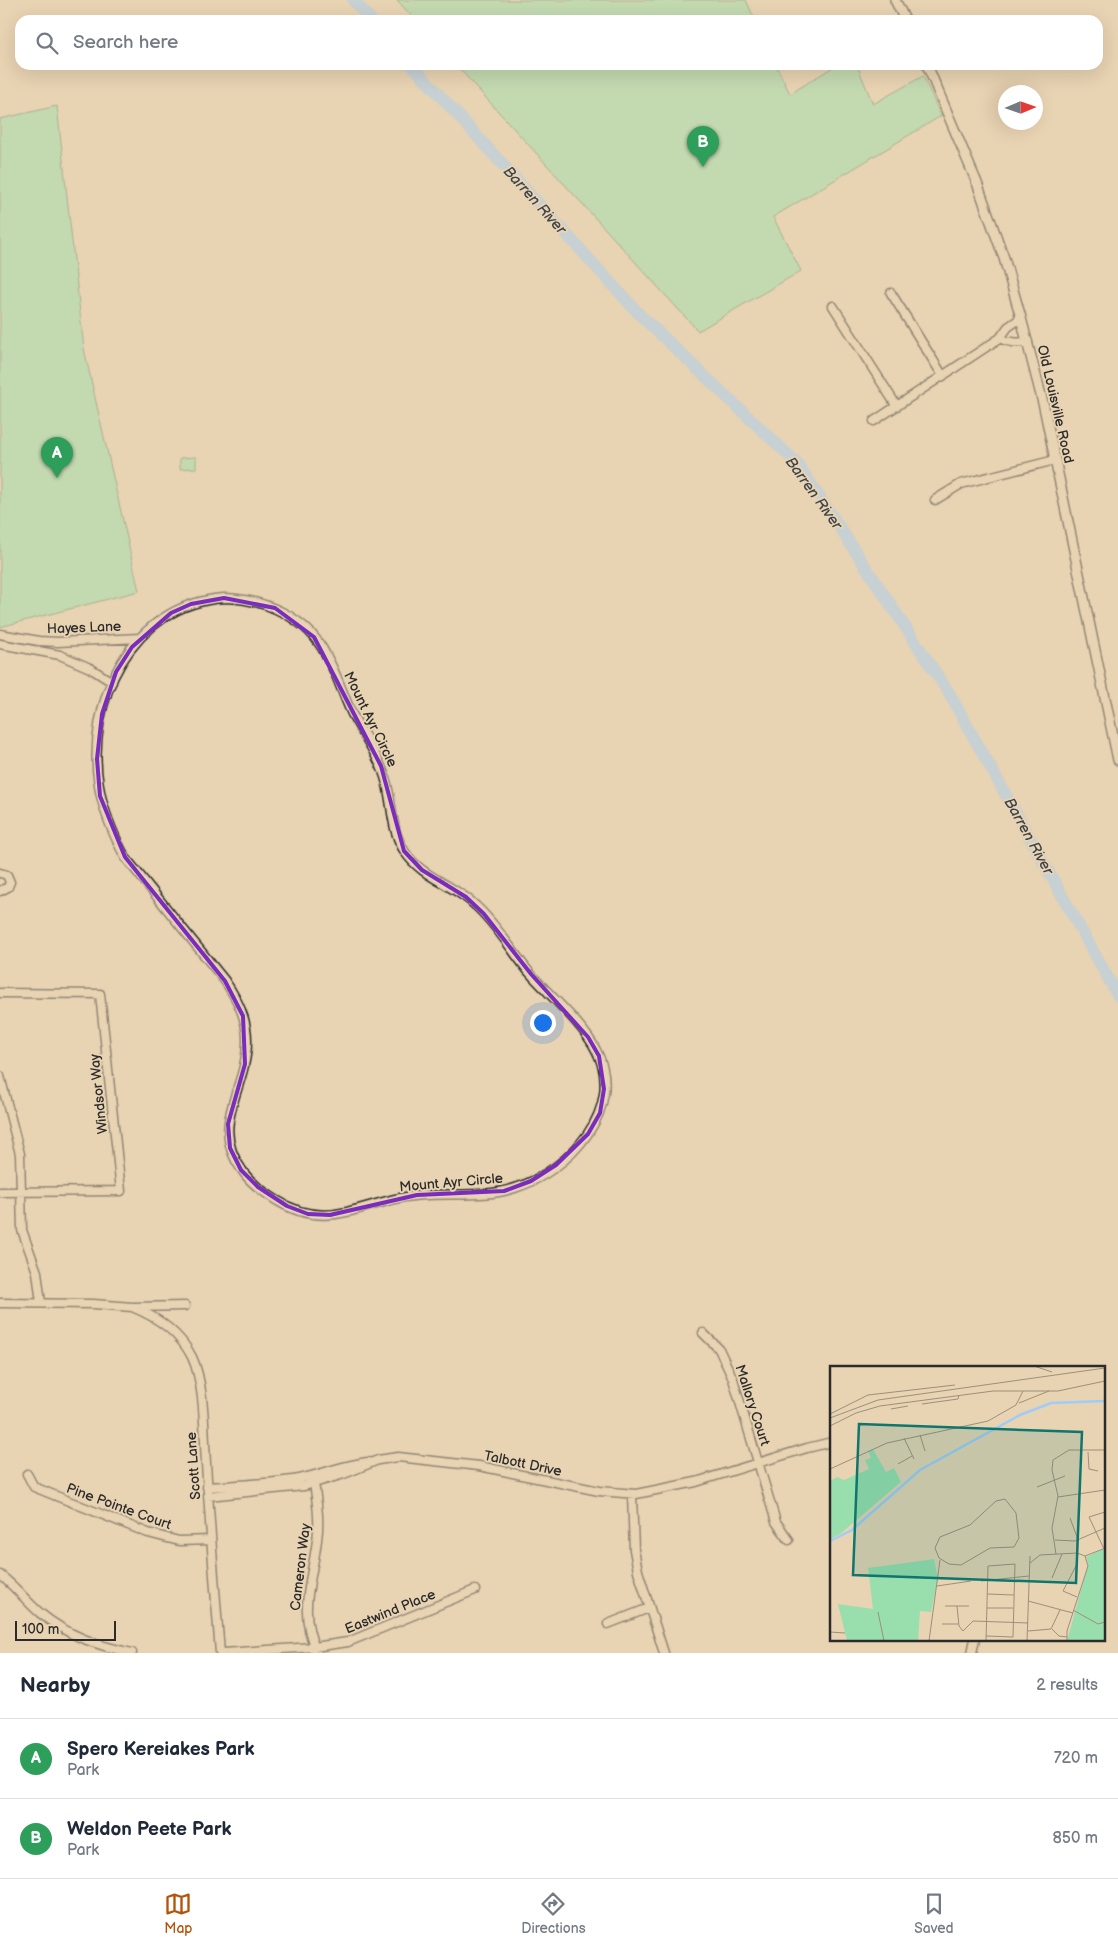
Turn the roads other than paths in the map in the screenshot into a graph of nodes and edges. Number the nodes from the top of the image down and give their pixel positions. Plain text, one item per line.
1 (895, 0) edge
2 (902, 15) edge
3 (929, 70) edge
4 (891, 293) dead end
5 (833, 306) dead end
6 (1022, 318) junction
7 (1000, 338) junction
8 (1028, 342) junction
9 (943, 376) junction
10 (896, 405) junction
11 (874, 421) dead end
12 (1055, 460) junction
13 (935, 500) dead end
14 (0, 634) edge
15 (140, 638) junction
16 (0, 644) edge
17 (112, 682) junction
18 (1118, 760) edge
19 (0, 873) edge
20 (0, 891) edge
21 (0, 993) edge
22 (0, 1076) edge
23 (21, 1191) junction
24 (0, 1192) edge
25 (0, 1303) edge
26 (41, 1303) junction
27 (185, 1306) dead end
28 (132, 1307) junction
29 (703, 1333) dead end
30 (830, 1443) edge
31 (378, 1460) junction
32 (758, 1463) junction
33 (27, 1474) dead end
34 (314, 1483) junction
35 (207, 1487) junction
36 (632, 1494) junction
37 (208, 1496) junction
38 (211, 1540) junction
39 (788, 1540) dead end
40 (0, 1575) edge
41 (475, 1590) dead end
42 (649, 1608) junction
43 (608, 1624) dead end
44 (975, 1640) edge
45 (316, 1650) edge
46 (132, 1653) edge
47 (222, 1653) edge
48 (664, 1653) edge
49 (972, 1653) edge

1 - 2 street
3 - 6 street, Old Louisville Road
4 - 9 street
5 - 10 street
6 - 7 street
6 - 8 street, Old Louisville Road
7 - 8 street
7 - 9 street
8 - 12 street, Old Louisville Road
9 - 10 street
10 - 11 street
12 - 13 street
12 - 18 street, Old Louisville Road
14 - 15 street, Hayes Lane
15 - 17 street, Mount Ayr Circle
15 - 17 street, Mount Ayr Circle
16 - 17 street, Hayes Lane
19 - 20 street
21 - 23 street, Windsor Way
22 - 23 street
23 - 24 street
23 - 26 street
25 - 26 street, Scott Lane
26 - 28 street, Scott Lane
27 - 28 street, Scott Lane
28 - 35 street, Scott Lane
29 - 32 street, Mallory Court
30 - 32 street, Talbott Drive
31 - 34 street, Talbott Drive
31 - 35 street
31 - 36 street, Talbott Drive
32 - 36 street, Talbott Drive
32 - 39 street, Mallory Court
33 - 38 street, Pine Pointe Court
34 - 37 street, Talbott Drive
34 - 45 street, Cameron Way
35 - 37 street, Scott Lane
36 - 42 street
37 - 38 street, Scott Lane
38 - 47 street, Scott Lane
40 - 46 street
41 - 45 street, Eastwind Place
42 - 43 street
42 - 48 street
44 - 49 street
45 - 47 street, Eastwind Place

